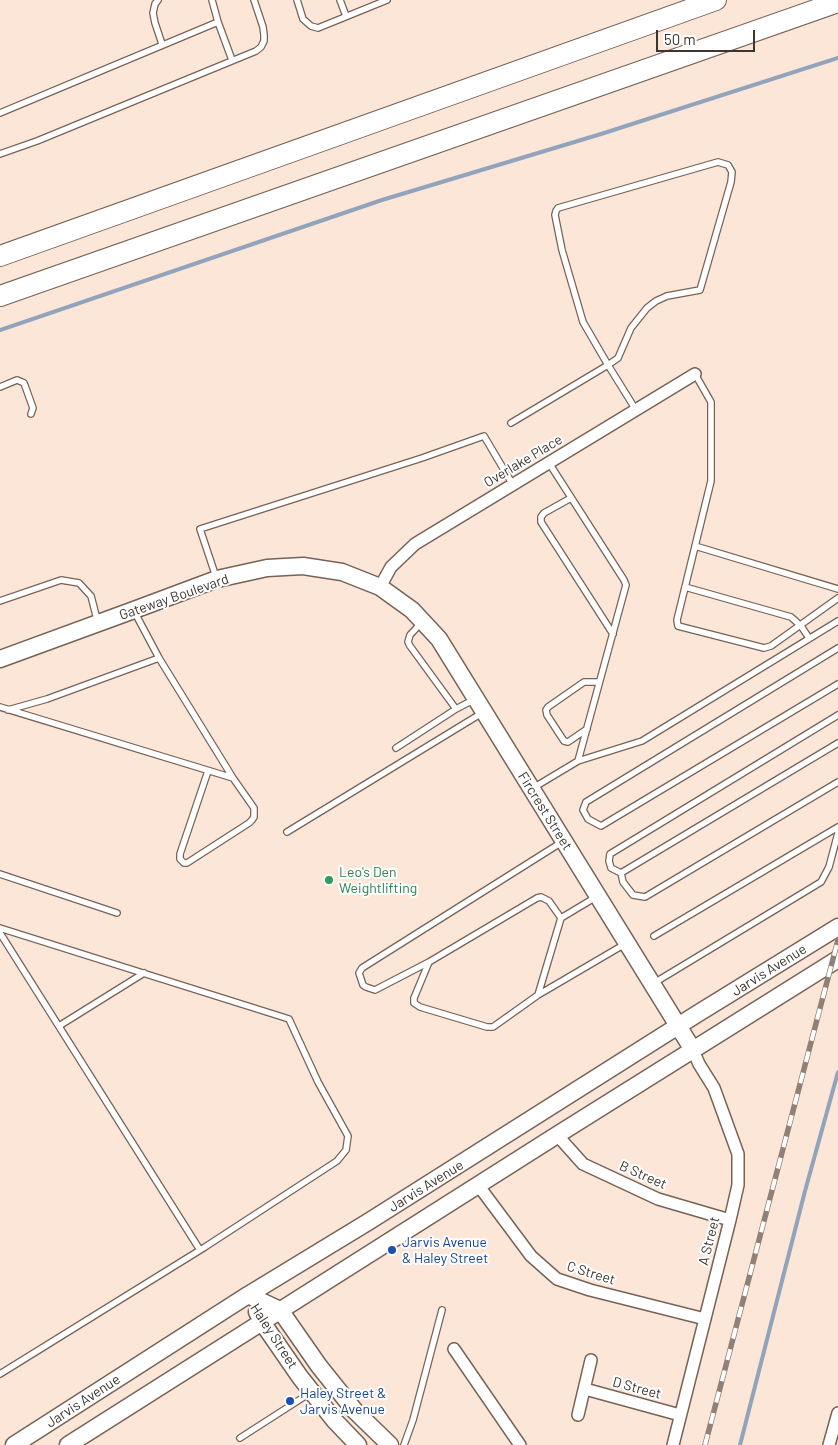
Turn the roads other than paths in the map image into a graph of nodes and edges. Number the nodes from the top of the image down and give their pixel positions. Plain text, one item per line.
1 (158, 0) edge
2 (212, 0) edge
3 (254, 0) edge
4 (297, 0) edge
5 (340, 0) edge
6 (386, 0) edge
7 (676, 0) edge
8 (716, 0) edge
9 (838, 2) edge
10 (346, 16) junction
11 (218, 22) junction
12 (162, 44) junction
13 (232, 60) junction
14 (0, 113) edge
15 (0, 154) edge
16 (0, 245) edge
17 (0, 256) edge
18 (0, 296) edge
19 (608, 365) junction
20 (695, 374) joint
21 (0, 387) edge
22 (636, 410) junction
23 (31, 414) dead end
24 (511, 423) dead end
25 (549, 463) junction
26 (513, 485) junction
27 (571, 498) junction
28 (695, 546) junction
29 (217, 579) junction
30 (380, 587) junction
31 (685, 587) junction
32 (838, 589) edge
33 (838, 598) edge
34 (0, 601) edge
35 (134, 610) junction
36 (423, 621) junction
37 (838, 621) edge
38 (98, 623) junction
39 (801, 626) junction
40 (613, 634) junction
41 (809, 638) junction
42 (838, 648) edge
43 (159, 658) junction
44 (0, 659) edge
45 (599, 682) junction
46 (838, 684) edge
47 (480, 705) junction
48 (0, 707) edge
49 (8, 710) junction
50 (456, 710) junction
51 (838, 715) edge
52 (587, 729) junction
53 (838, 743) edge
54 (396, 748) dead end
55 (578, 761) junction
56 (208, 771) junction
57 (233, 778) junction
58 (838, 782) edge
59 (531, 789) junction
60 (838, 827) edge
61 (286, 832) dead end
62 (838, 833) edge
63 (564, 841) junction
64 (622, 873) junction
65 (0, 874) edge
66 (597, 896) junction
67 (118, 913) dead end
68 (561, 918) junction
69 (838, 927) edge
70 (0, 928) edge
71 (0, 933) edge
72 (654, 936) dead end
73 (626, 943) junction
74 (838, 958) edge
75 (428, 962) junction
76 (144, 973) junction
77 (652, 984) junction
78 (538, 995) junction
79 (59, 1026) junction
80 (678, 1026) junction
81 (693, 1050) junction
82 (557, 1135) junction
83 (478, 1185) junction
84 (730, 1220) junction
85 (200, 1250) junction
86 (248, 1295) junction
87 (280, 1310) junction
88 (442, 1310) dead end
89 (705, 1318) junction
90 (262, 1322) junction
91 (454, 1349) dead end
92 (591, 1360) dead end
93 (0, 1374) edge
94 (585, 1389) junction
95 (312, 1391) junction
96 (838, 1413) edge
97 (578, 1415) dead end
98 (680, 1416) junction
99 (240, 1438) dead end
100 (14, 1445) edge
101 (68, 1445) edge
102 (358, 1445) edge
103 (390, 1445) edge
104 (404, 1445) edge
105 (520, 1445) edge
106 (673, 1445) edge
107 (829, 1445) edge

1 - 12 lane
2 - 11 lane
3 - 13 lane
4 - 10 lane
5 - 10 lane
6 - 10 lane
7 - 16 highway
8 - 17 highway
9 - 18 highway
11 - 12 lane
11 - 13 lane
12 - 14 lane
13 - 15 lane
19 - 19 lane
19 - 22 lane
19 - 24 lane
20 - 22 street, Overlake Place
20 - 28 lane
21 - 23 lane
22 - 25 street, Overlake Place
25 - 26 street, Overlake Place
25 - 27 lane
26 - 29 lane
26 - 30 street, Overlake Place
27 - 40 lane
27 - 40 lane
28 - 31 lane
28 - 32 lane
29 - 30 main road, Gateway Boulevard
29 - 35 main road, Gateway Boulevard
30 - 36 main road, Fircrest Street
31 - 39 lane
31 - 39 lane
33 - 39 lane
34 - 38 lane
35 - 38 main road, Gateway Boulevard
35 - 43 lane
36 - 47 main road, Fircrest Street
36 - 50 lane
37 - 41 lane
38 - 44 main road, Gateway Boulevard
39 - 41 lane
40 - 45 lane
41 - 55 lane
42 - 46 lane
43 - 49 lane
43 - 57 lane
45 - 52 lane
45 - 52 lane
47 - 50 lane
47 - 59 main road, Fircrest Street
47 - 61 lane
48 - 49 lane
49 - 56 lane
50 - 54 lane
51 - 64 lane
52 - 55 lane
53 - 64 lane
55 - 59 lane
56 - 57 lane
56 - 57 lane
58 - 64 lane
59 - 63 main road, Fircrest Street
60 - 72 lane
62 - 77 lane
63 - 66 main road, Fircrest Street
63 - 75 lane
65 - 67 lane
66 - 68 lane
66 - 73 main road, Fircrest Street
68 - 75 lane
68 - 78 lane
69 - 80 main road, Jarvis Avenue
70 - 76 lane
71 - 79 lane
73 - 77 main road, Fircrest Street
73 - 78 lane
74 - 81 main road, Jarvis Avenue
75 - 78 lane
76 - 79 lane
76 - 85 lane
77 - 80 main road, Fircrest Street
79 - 85 lane
80 - 81 main road, Fircrest Street
80 - 86 main road, Jarvis Avenue
81 - 82 main road, Jarvis Avenue
81 - 84 street, A Street
82 - 83 main road, Jarvis Avenue
82 - 84 street, B Street
83 - 87 main road, Jarvis Avenue
83 - 89 street, C Street
84 - 89 street, A Street
85 - 93 lane
86 - 87 main road, Haley Street
86 - 90 main road, Haley Street
86 - 100 main road, Jarvis Avenue
87 - 90 main road, Jarvis Avenue
87 - 103 main road, Haley Street
88 - 104 lane
89 - 98 street, A Street
90 - 95 main road, Haley Street
90 - 101 main road, Jarvis Avenue
91 - 105 street
92 - 94 street
94 - 97 street
94 - 98 street, D Street
95 - 99 lane
95 - 102 main road, Haley Street
96 - 107 street
98 - 106 street, A Street

